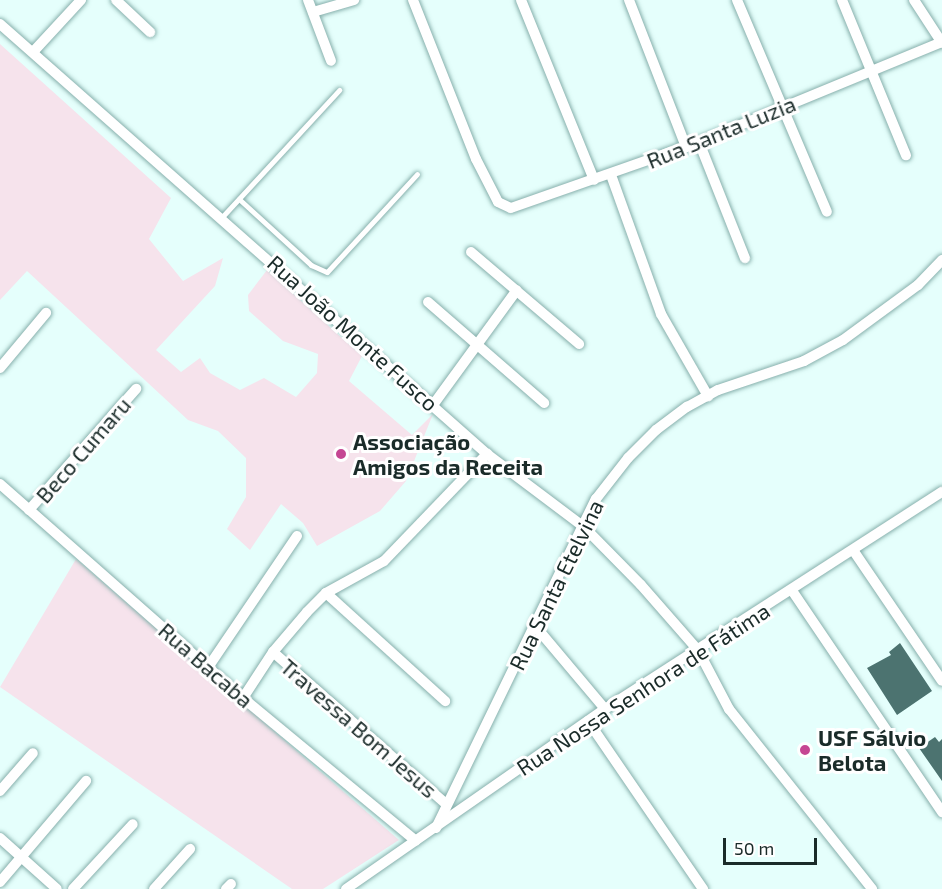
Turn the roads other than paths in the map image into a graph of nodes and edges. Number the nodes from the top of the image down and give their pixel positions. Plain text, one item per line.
1 (81, 0) edge
2 (116, 0) edge
3 (308, 0) edge
4 (354, 0) edge
5 (413, 0) edge
6 (521, 0) edge
7 (629, 0) edge
8 (737, 0) edge
9 (842, 0) edge
10 (914, 0) edge
11 (313, 12) junction
12 (0, 24) edge
13 (150, 32) dead end
14 (942, 42) edge
15 (33, 52) junction
16 (331, 61) dead end
17 (869, 70) junction
18 (339, 90) dead end
19 (781, 108) junction
20 (699, 142) junction
21 (686, 147) junction
22 (906, 155) dead end
23 (417, 174) dead end
24 (611, 175) junction
25 (594, 180) junction
26 (239, 199) junction
27 (827, 212) dead end
28 (222, 217) junction
29 (471, 252) dead end
30 (745, 258) dead end
31 (942, 260) edge
32 (517, 290) junction
33 (428, 302) dead end
34 (46, 313) dead end
35 (579, 344) dead end
36 (478, 346) junction
37 (0, 368) edge
38 (136, 389) dead end
39 (708, 396) junction
40 (544, 403) dead end
41 (433, 405) junction
42 (487, 454) junction
43 (0, 484) edge
44 (941, 494) edge
45 (29, 510) junction
46 (584, 528) junction
47 (297, 536) dead end
48 (853, 550) junction
49 (793, 592) junction
50 (326, 593) junction
51 (536, 627) junction
52 (698, 650) junction
53 (273, 652) junction
54 (209, 666) junction
55 (942, 681) edge
56 (243, 698) junction
57 (445, 701) dead end
58 (605, 709) junction
59 (588, 721) junction
60 (33, 753) dead end
61 (86, 781) dead end
62 (0, 791) edge
63 (446, 804) junction
64 (942, 812) edge
65 (133, 824) dead end
66 (435, 828) junction
67 (0, 837) edge
68 (416, 841) junction
69 (190, 849) dead end
70 (22, 857) junction
71 (0, 882) edge
72 (57, 889) edge
73 (73, 889) edge
74 (154, 889) edge
75 (346, 889) edge
76 (703, 889) edge
77 (872, 889) edge

1 - 15 street
2 - 13 street
3 - 11 street
4 - 11 street
5 - 25 street, Rua Santa Luzia
6 - 25 street
7 - 21 street
8 - 19 street
9 - 17 street
10 - 14 street
11 - 16 street
12 - 15 street, Rua João Monte Fusco
14 - 17 street, Rua Santa Luzia
15 - 28 street, Rua João Monte Fusco
17 - 19 street, Rua Santa Luzia
17 - 22 street
18 - 26 lane
19 - 20 street, Rua Santa Luzia
19 - 27 street
20 - 21 street, Rua Santa Luzia
20 - 30 street
21 - 24 street, Rua Santa Luzia
23 - 26 lane
24 - 25 street, Rua Santa Luzia
24 - 39 street
26 - 28 lane
28 - 41 street, Rua João Monte Fusco
29 - 32 street
31 - 39 street, Rua Santa Etelvina
32 - 35 street
32 - 36 street
33 - 36 street
34 - 37 street
36 - 40 street
36 - 41 street
38 - 45 street, Beco Cumaru
39 - 46 street, Rua Santa Etelvina
41 - 42 street, Rua João Monte Fusco
42 - 46 street, Rua João Monte Fusco
42 - 50 street
43 - 45 street, Rua Bacaba
44 - 48 street, Rua Nossa Senhora de Fátima
45 - 54 street, Rua Bacaba
46 - 51 street, Rua Santa Etelvina
46 - 52 street, Rua João Monte Fusco
47 - 54 street
48 - 49 street, Rua Nossa Senhora de Fátima
48 - 55 street
49 - 52 street, Rua Nossa Senhora de Fátima
49 - 64 street
50 - 53 street
50 - 57 street
51 - 58 street
51 - 63 street, Rua Santa Etelvina
52 - 58 street, Rua Nossa Senhora de Fátima
52 - 77 street, Rua João Monte Fusco
53 - 56 street
53 - 63 street, Travessa Bom Jesus
54 - 56 street, Rua Bacaba
56 - 68 street, Rua Bacaba
58 - 59 street, Rua Nossa Senhora de Fátima
59 - 66 street, Rua Nossa Senhora de Fátima
59 - 76 street
60 - 62 street
61 - 70 street
63 - 66 street, Rua Santa Etelvina
65 - 73 street
66 - 68 street, Rua Nossa Senhora de Fátima
67 - 70 street
68 - 75 street, Rua Nossa Senhora de Fátima
69 - 74 street
70 - 71 street
70 - 72 street

